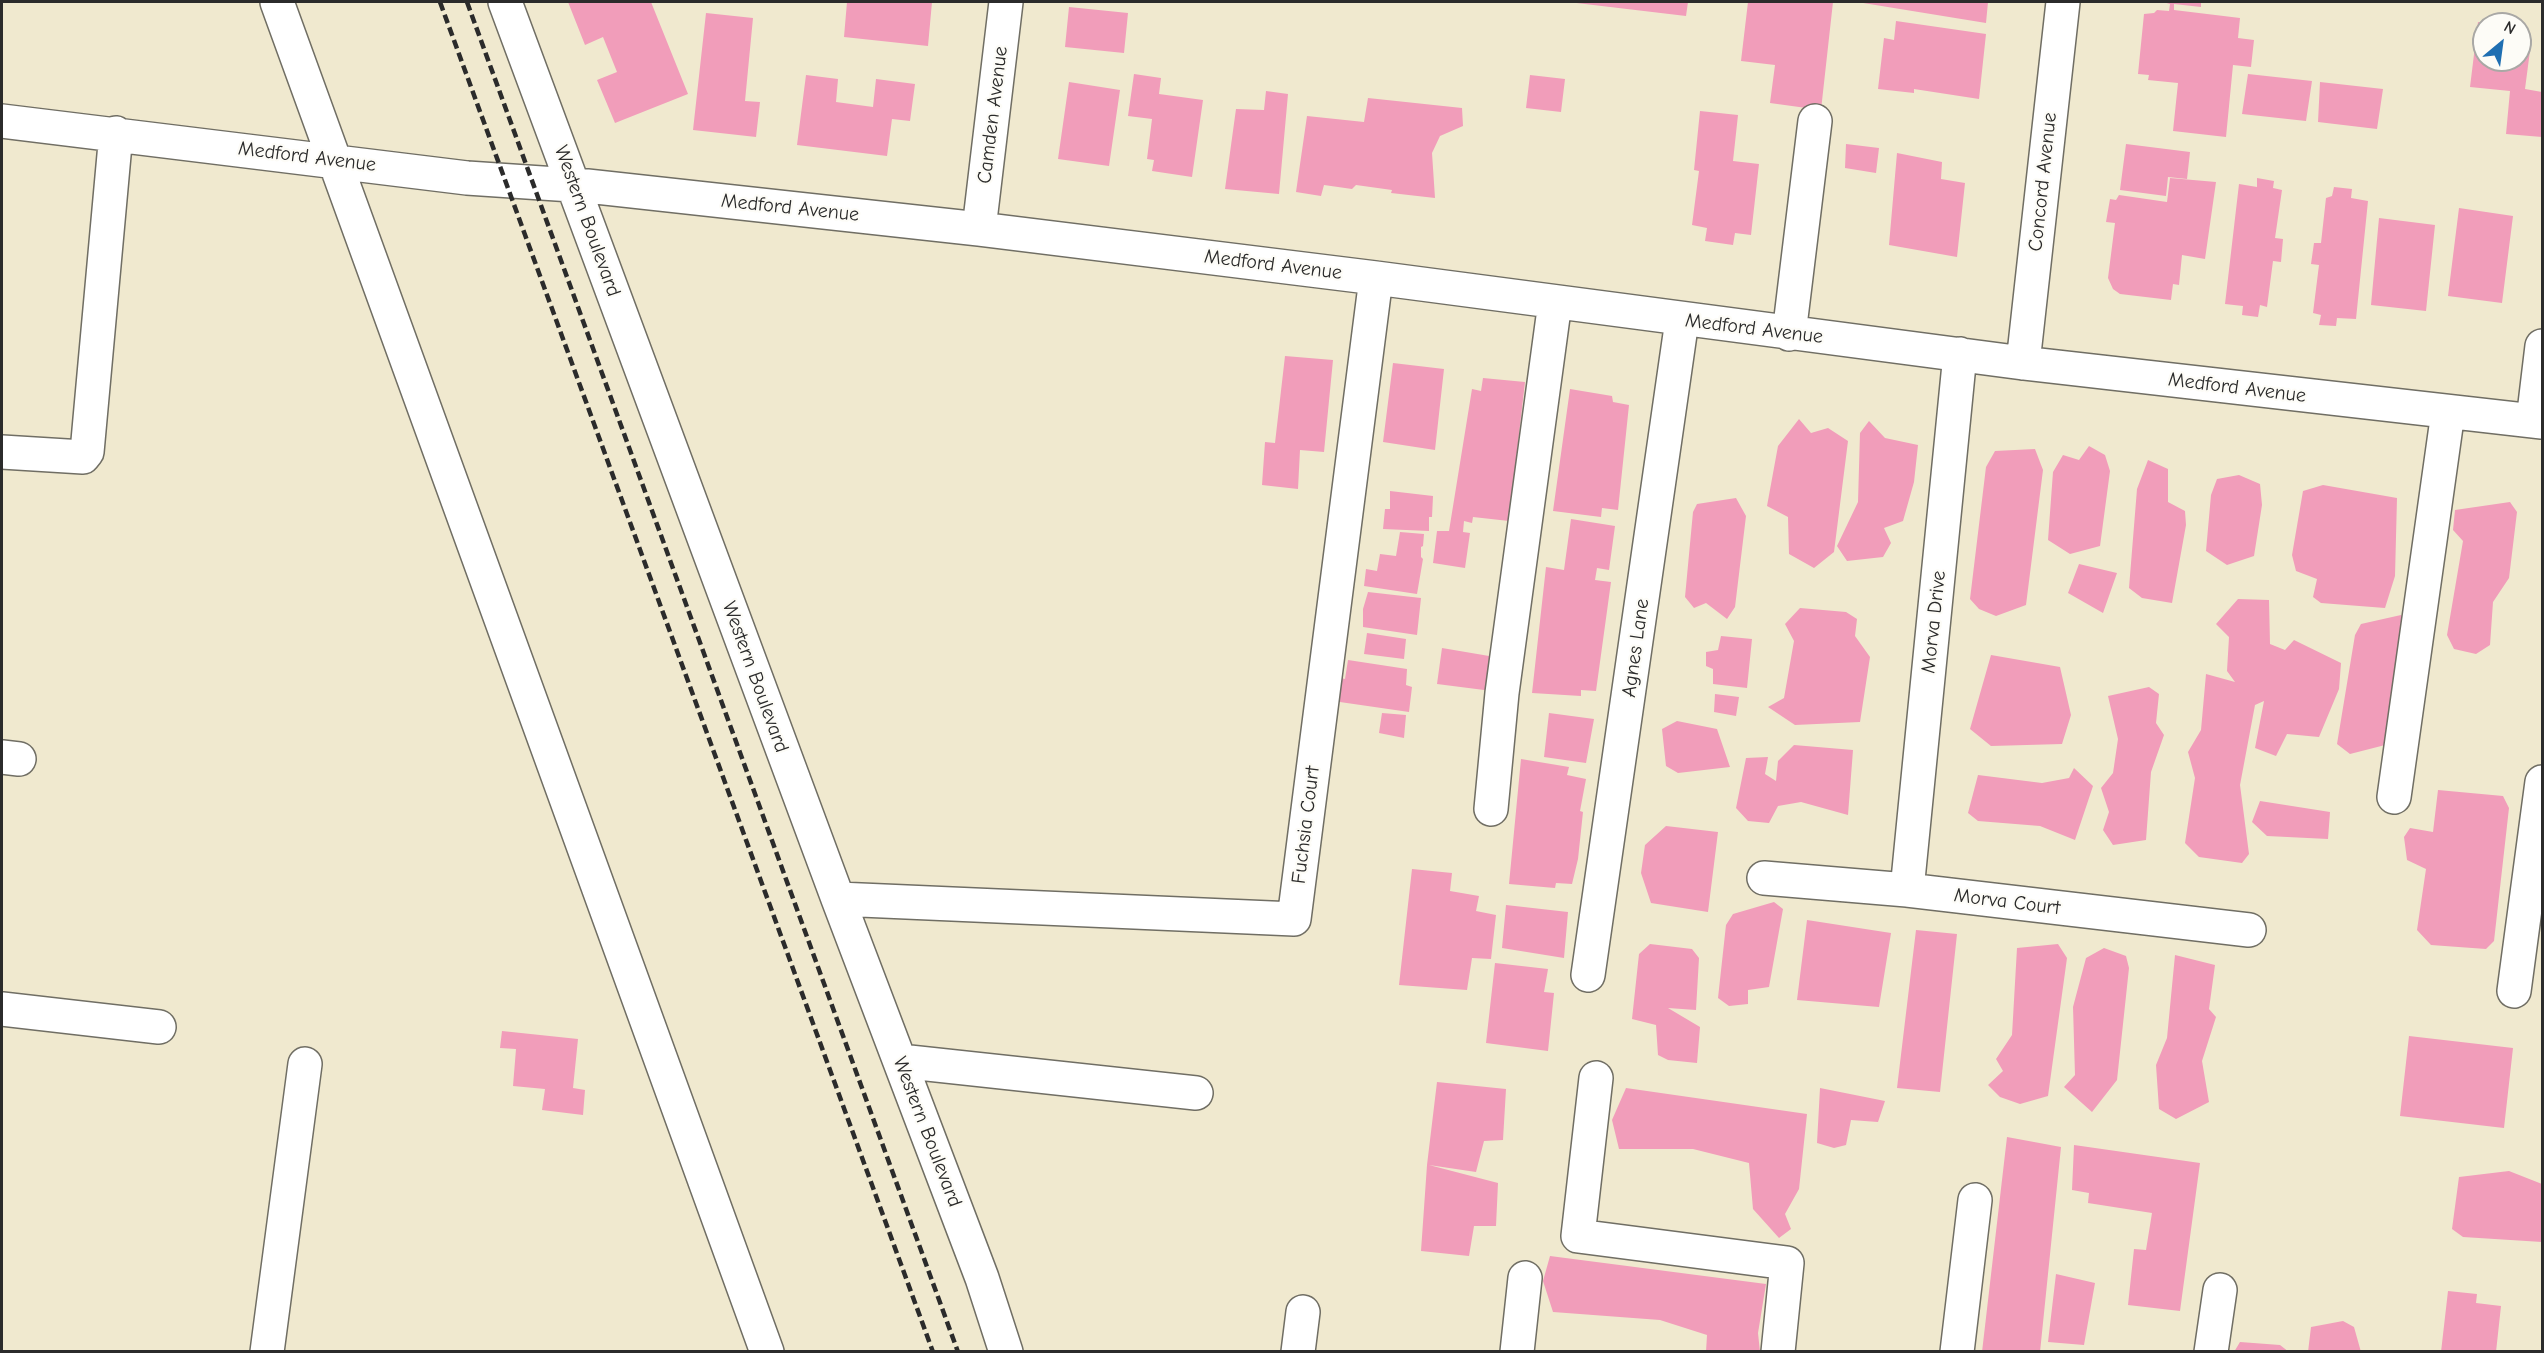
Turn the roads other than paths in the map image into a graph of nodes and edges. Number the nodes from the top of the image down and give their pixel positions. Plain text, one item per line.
1 (277, 2) edge
2 (506, 2) edge
3 (1006, 2) edge
4 (2063, 2) edge
5 (2, 121) edge
6 (1815, 121) dead end
7 (116, 133) junction
8 (336, 160) junction
9 (573, 185) junction
10 (979, 229) junction
11 (1377, 278) junction
12 (1555, 302) junction
13 (1682, 320) junction
14 (1789, 334) junction
15 (2542, 346) edge
16 (1960, 354) junction
17 (2023, 363) junction
18 (2448, 412) junction
19 (2538, 421) edge
20 (2, 452) edge
21 (2542, 782) edge
22 (2394, 797) dead end
23 (1491, 809) dead end
24 (1764, 878) dead end
25 (1907, 890) junction
26 (838, 899) junction
27 (2249, 930) dead end
28 (1588, 975) dead end
29 (2514, 991) dead end
30 (2, 1010) edge
31 (159, 1027) dead end
32 (900, 1061) junction
33 (305, 1064) dead end
34 (1596, 1078) dead end
35 (1196, 1093) dead end
36 (1975, 1200) dead end
37 (1525, 1278) dead end
38 (2220, 1290) dead end
39 (1303, 1312) dead end
40 (267, 1352) edge
41 (767, 1352) edge
42 (1006, 1352) edge
43 (1298, 1352) edge
44 (1517, 1352) edge
45 (1778, 1352) edge
46 (1957, 1352) edge
47 (2211, 1352) edge

1 - 8 street
2 - 9 street, Western Boulevard
3 - 10 street, Camden Avenue
4 - 17 street, Concord Avenue
5 - 7 street, Medford Avenue
6 - 14 street
7 - 8 street, Medford Avenue
7 - 20 street
8 - 9 street, Medford Avenue
8 - 41 street
9 - 10 street, Medford Avenue
9 - 26 street, Western Boulevard
10 - 11 street, Medford Avenue
11 - 12 street, Medford Avenue
11 - 26 street, Fuchsia Court
12 - 13 street, Medford Avenue
12 - 23 street
13 - 14 street, Medford Avenue
13 - 28 street, Agnes Lane
14 - 16 street, Medford Avenue
15 - 19 street
16 - 17 street, Medford Avenue
16 - 25 street, Morva Drive
17 - 18 street, Medford Avenue
18 - 19 street, Medford Avenue
18 - 22 street
21 - 29 street
24 - 25 street, Morva Court
25 - 27 street, Morva Court
26 - 32 street, Western Boulevard
30 - 31 street
32 - 35 street
32 - 42 street, Western Boulevard
33 - 40 street
34 - 45 street
36 - 46 street
37 - 44 street
38 - 47 street
39 - 43 street

